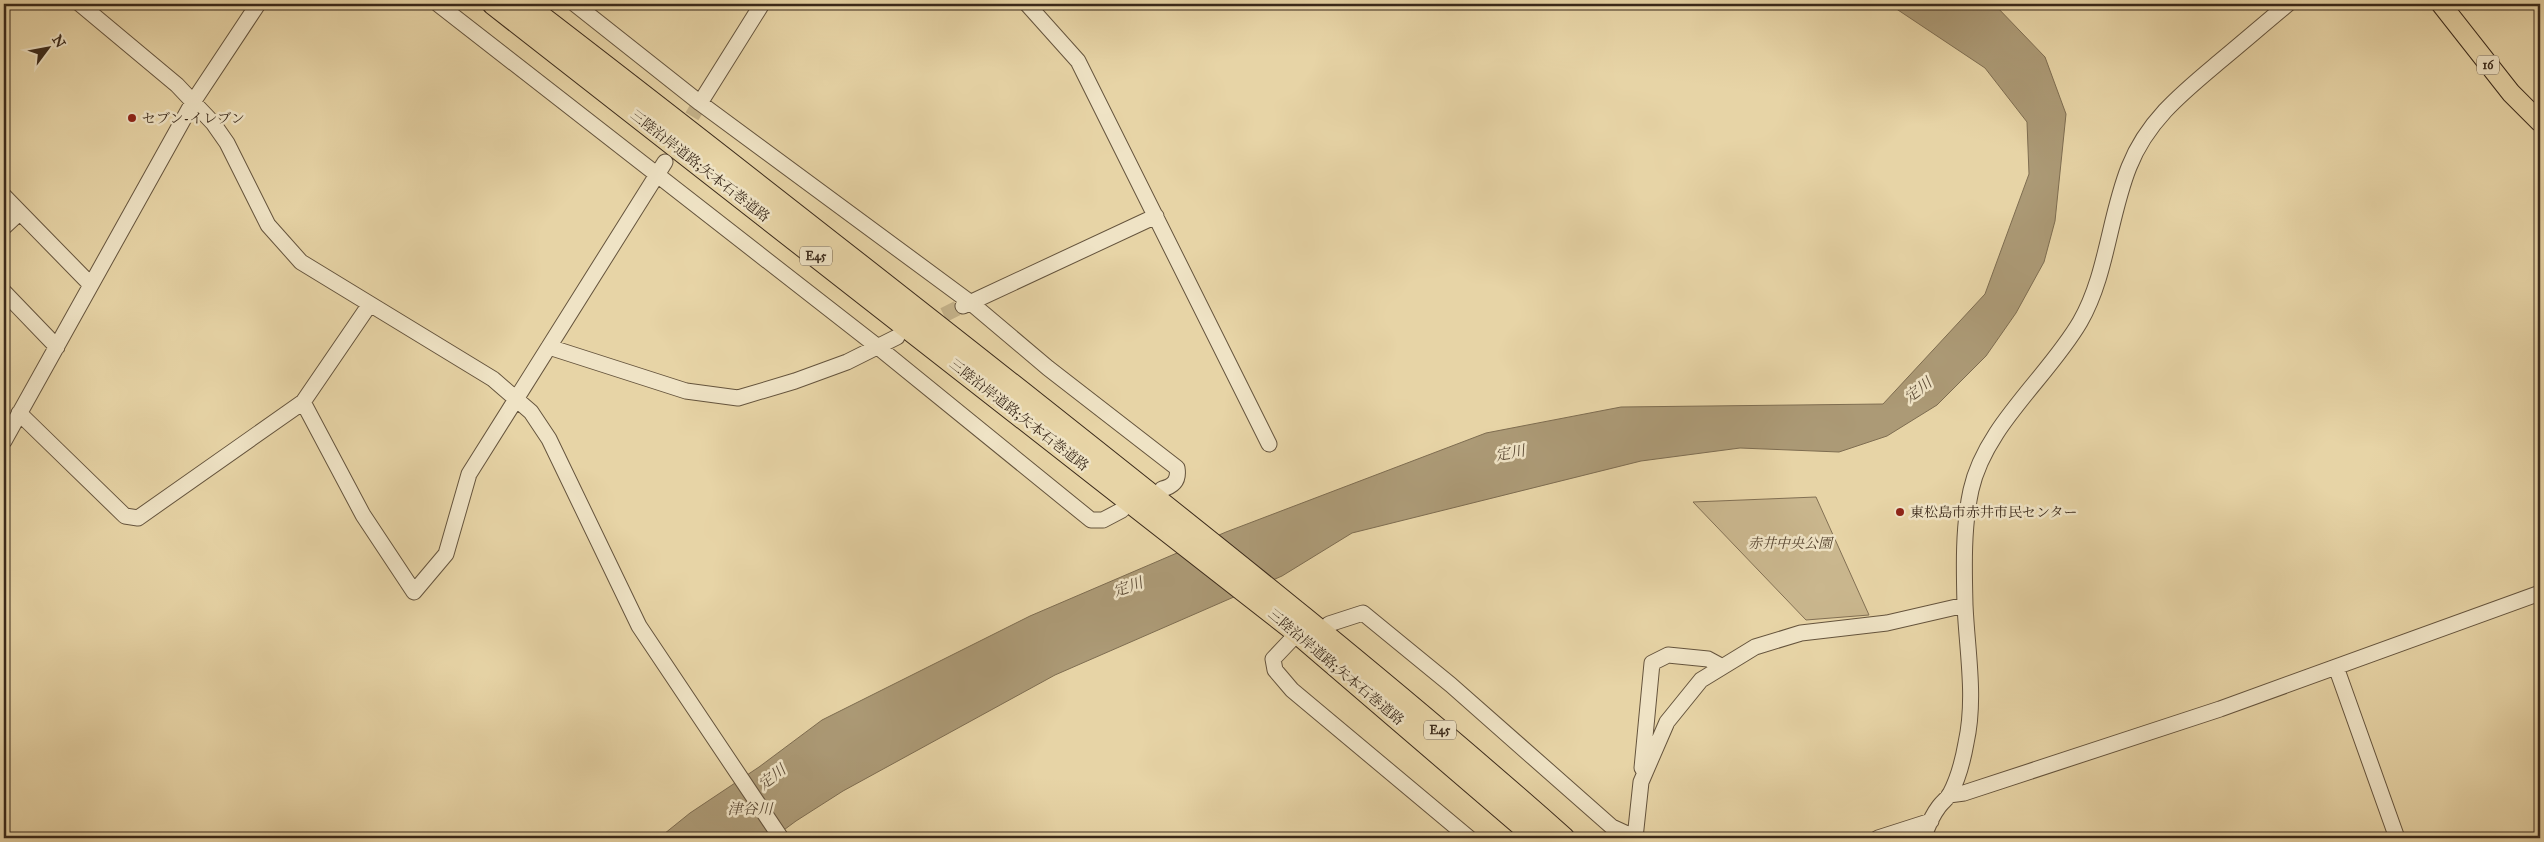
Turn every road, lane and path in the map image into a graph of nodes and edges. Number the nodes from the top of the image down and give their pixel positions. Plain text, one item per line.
1 (80, 4) edge
2 (258, 4) edge
3 (438, 4) edge
4 (493, 4) edge
5 (525, 4) edge
6 (574, 4) edge
7 (762, 4) edge
8 (1028, 4) edge
9 (2288, 4) edge
10 (2441, 4) edge
11 (193, 102) junction
12 (700, 103) junction
13 (2540, 122) edge
14 (665, 162) dead end
15 (656, 176) junction
16 (4, 196) edge
17 (19, 213) junction
18 (1156, 216) junction
19 (4, 227) edge
20 (91, 285) junction
21 (4, 292) edge
22 (370, 304) junction
23 (966, 304) junction
24 (897, 337) dead end
25 (878, 346) junction
26 (57, 347) junction
27 (549, 347) junction
28 (517, 397) junction
29 (303, 402) junction
30 (19, 412) junction
31 (4, 441) edge
32 (1269, 444) dead end
33 (1145, 501) junction
34 (2540, 593) edge
35 (1965, 605) junction
36 (1308, 630) junction
37 (1721, 666) junction
38 (2336, 667) junction
39 (1641, 782) junction
40 (1949, 795) junction
41 (1931, 821) junction
42 (781, 838) edge
43 (1469, 838) edge
44 (1536, 838) edge
45 (1564, 838) edge
46 (1635, 838) edge
47 (1878, 838) edge
48 (1923, 838) edge
49 (2397, 838) edge

1 - 11 street
2 - 11 street
3 - 15 street
4 - 33 highway, 三陸沿岸道路;矢本石巻道路 / E45
5 - 33 highway, 三陸沿岸道路;矢本石巻道路 / E45
6 - 12 street
7 - 12 street
8 - 18 street
9 - 35 street
10 - 13 main road, 16
11 - 20 street
11 - 22 street
12 - 23 street
14 - 15 street
15 - 25 street
15 - 27 street
16 - 17 street
17 - 19 street
17 - 20 street
18 - 23 street
18 - 32 street
20 - 26 street
21 - 26 street
22 - 28 street
22 - 29 street
23 - 33 street
24 - 25 street
25 - 27 street
25 - 33 street
26 - 30 street
27 - 28 street
28 - 29 street
28 - 42 street
29 - 30 street
30 - 31 street
33 - 36 highway, 三陸沿岸道路;矢本石巻道路 / E45
34 - 38 street
35 - 37 street
35 - 40 street
36 - 43 street
36 - 44 highway, 三陸沿岸道路;矢本石巻道路 / E45
36 - 45 highway, 三陸沿岸道路;矢本石巻道路 / E45
36 - 46 street
37 - 39 street
37 - 39 street
38 - 40 street
38 - 49 street
39 - 46 street
40 - 41 street
41 - 47 street
41 - 48 street

